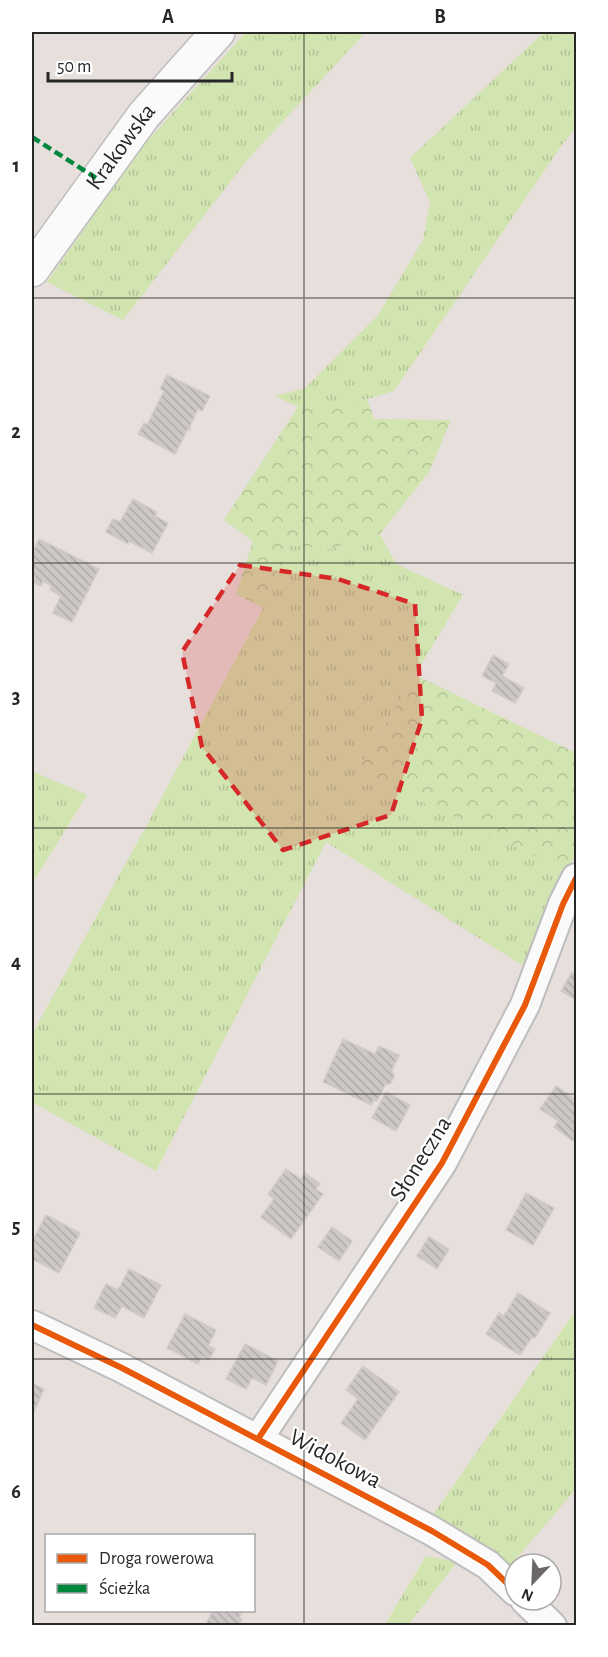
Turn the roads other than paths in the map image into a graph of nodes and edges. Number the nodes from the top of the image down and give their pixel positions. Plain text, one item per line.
1 (218, 32) edge
2 (32, 270) edge
3 (576, 878) edge
4 (32, 1325) edge
5 (258, 1439) junction
6 (503, 1579) edge
7 (537, 1612) edge
8 (552, 1626) edge

1 - 2 main road, Krakowska
3 - 5 street, Słoneczna
4 - 5 street, Widokowa
5 - 6 street, Widokowa
7 - 8 street

